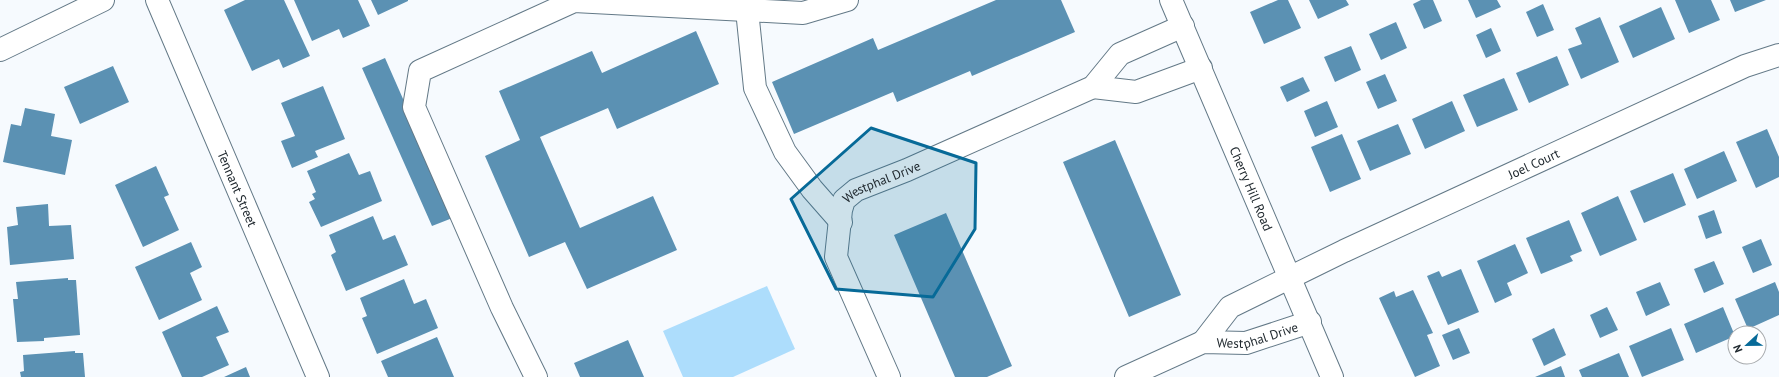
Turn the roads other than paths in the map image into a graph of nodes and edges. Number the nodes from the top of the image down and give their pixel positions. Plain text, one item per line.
1 (102, 0) edge
2 (156, 0) edge
3 (847, 0) edge
4 (1171, 0) edge
5 (747, 10) junction
6 (1182, 26) junction
7 (0, 50) edge
8 (1779, 55) edge
9 (1201, 68) junction
10 (1093, 87) junction
11 (841, 222) junction
12 (1290, 277) junction
13 (1310, 322) junction
14 (1203, 342) junction
15 (318, 377) edge
16 (536, 377) edge
17 (889, 377) edge
18 (1126, 377) edge
19 (1332, 377) edge

1 - 7 street
2 - 15 street, Tennant Street
3 - 5 street
4 - 6 street, Cherry Hill Road
5 - 11 street
5 - 16 street
6 - 9 street, Cherry Hill Road
6 - 10 street, Westphal Drive
8 - 12 street, Joel Court
9 - 10 street
9 - 12 street, Cherry Hill Road
10 - 11 street, Westphal Drive
11 - 17 street, Westphal Drive
12 - 13 street, Cherry Hill Road
12 - 14 street, Westphal Drive
13 - 14 street, Westphal Drive
13 - 19 street, Cherry Hill Road
14 - 18 street, Westphal Drive

